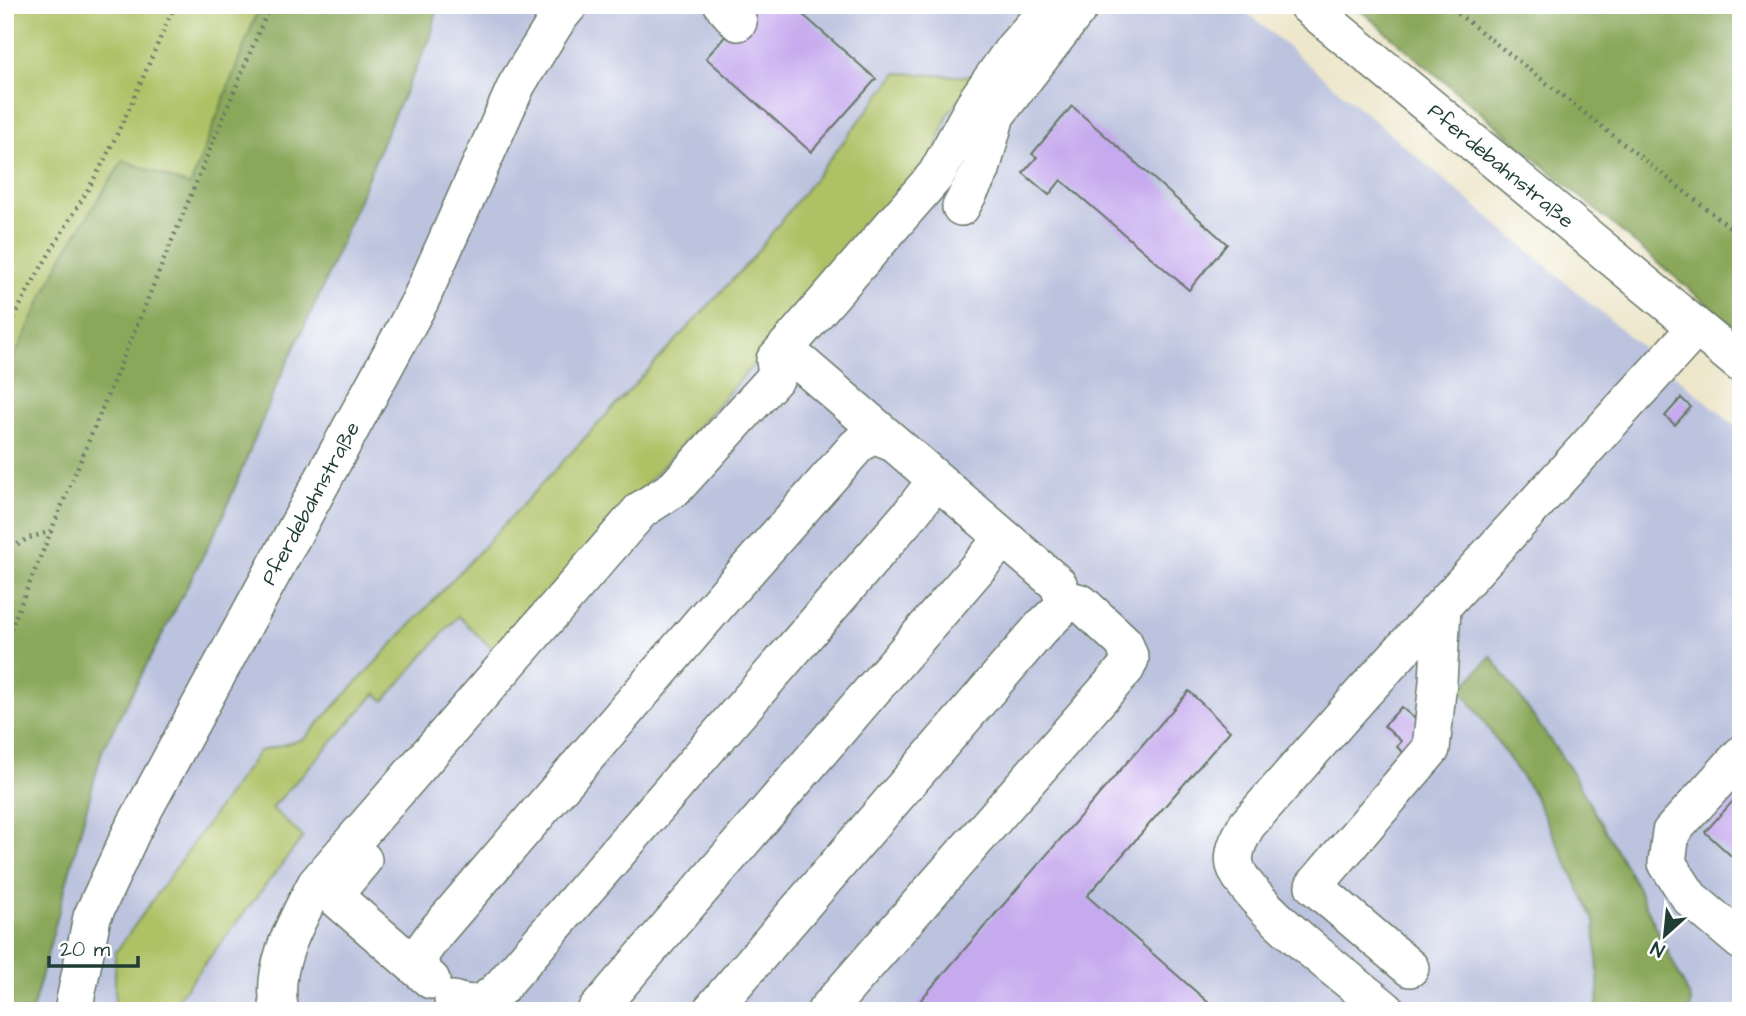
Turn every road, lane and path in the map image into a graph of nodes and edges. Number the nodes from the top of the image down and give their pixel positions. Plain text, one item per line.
1 (175, 5) edge
2 (270, 5) edge
3 (569, 5) edge
4 (1052, 5) edge
5 (1081, 5) edge
6 (1307, 5) edge
7 (1447, 5) edge
8 (961, 207) dead end
9 (1741, 236) edge
10 (854, 298) dead end
11 (1696, 327) junction
12 (5, 337) edge
13 (1741, 364) edge
14 (784, 366) junction
15 (893, 443) junction
16 (933, 476) junction
17 (52, 531) junction
18 (1009, 542) junction
19 (5, 551) edge
20 (1062, 606) junction
21 (1442, 608) junction
22 (554, 610) junction
23 (5, 642) edge
24 (1741, 755) edge
25 (1741, 941) edge
26 (1410, 968) dead end
27 (423, 973) junction
28 (460, 1006) edge
29 (71, 1010) edge
30 (280, 1011) edge
31 (596, 1011) edge
32 (711, 1011) edge
33 (826, 1011) edge
34 (1387, 1011) edge

1 - 12 path
2 - 17 path
3 - 29 street, Pferdebahnstraße
4 - 14 street
5 - 8 street
6 - 11 street, Pferdebahnstraße
7 - 9 path
10 - 14 street
11 - 13 street, Pferdebahnstraße
11 - 21 street
14 - 15 street
14 - 22 street
15 - 16 street
15 - 27 street
16 - 18 street
16 - 28 street
17 - 19 path
17 - 23 path
18 - 20 street
18 - 31 street
20 - 32 street
20 - 33 street
21 - 26 street
21 - 34 street
22 - 27 street
22 - 30 street
24 - 25 street
27 - 28 street

